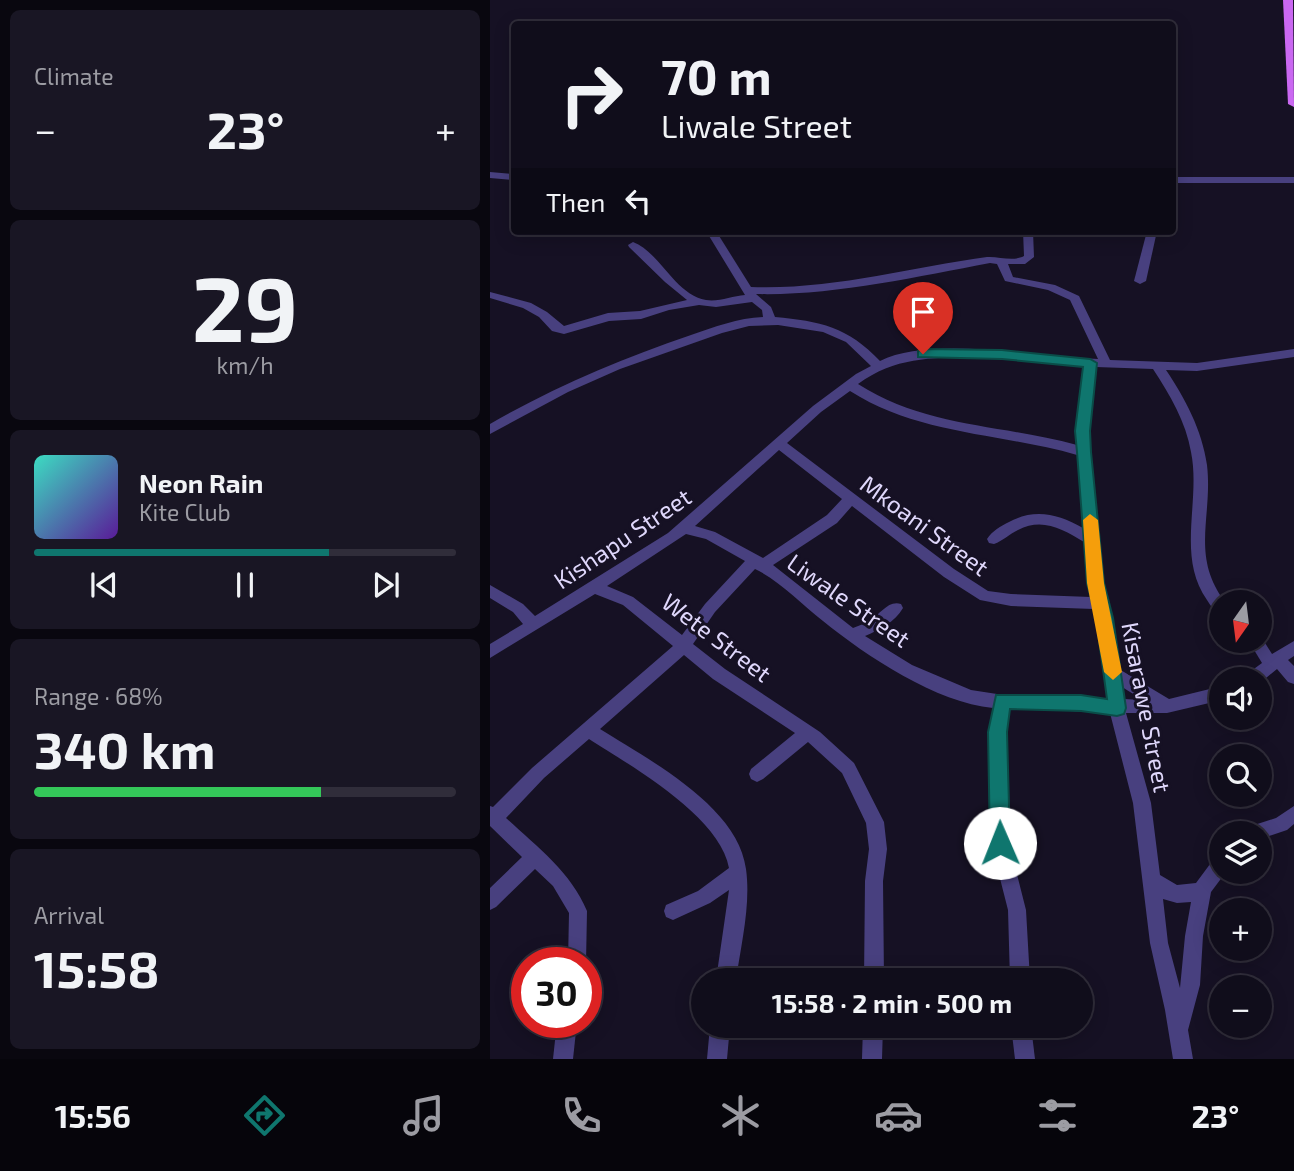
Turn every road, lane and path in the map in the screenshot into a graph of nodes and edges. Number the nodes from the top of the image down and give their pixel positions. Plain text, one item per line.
1 (1288, 0) edge
2 (1294, 104) edge
3 (490, 175) edge
4 (511, 177) edge
5 (1176, 180) edge
6 (1294, 180) edge
7 (714, 235) edge
8 (1028, 235) edge
9 (1151, 235) edge
10 (633, 245) dead end
11 (1001, 261) junction
12 (1140, 281) dead end
13 (748, 290) junction
14 (490, 295) edge
15 (758, 299) junction
16 (698, 302) junction
17 (770, 321) junction
18 (1294, 353) edge
19 (1098, 364) junction
20 (877, 366) junction
21 (1158, 366) junction
22 (850, 385) junction
23 (490, 430) edge
24 (776, 448) junction
25 (1084, 452) junction
26 (850, 499) junction
27 (685, 528) junction
28 (995, 539) dead end
29 (1092, 540) junction
30 (757, 563) junction
31 (594, 587) junction
32 (490, 590) edge
33 (1209, 593) edge
34 (1100, 603) junction
35 (896, 608) dead end
36 (533, 625) junction
37 (853, 635) junction
38 (682, 647) junction
39 (1294, 647) edge
40 (490, 652) edge
41 (1266, 653) edge
42 (1274, 662) junction
43 (1268, 667) edge
44 (1113, 673) junction
45 (1294, 677) edge
46 (1209, 697) edge
47 (1002, 701) junction
48 (1167, 706) junction
49 (1117, 708) junction
50 (587, 729) junction
51 (807, 733) junction
52 (757, 774) dead end
53 (492, 816) edge
54 (1293, 816) edge
55 (1272, 827) edge
56 (534, 857) junction
57 (738, 872) junction
58 (1209, 880) edge
59 (1153, 881) junction
60 (1203, 888) junction
61 (490, 901) edge
62 (673, 911) dead end
63 (577, 947) edge
64 (728, 968) edge
65 (874, 968) edge
66 (1019, 968) edge
67 (1179, 1034) junction
68 (565, 1038) edge
69 (719, 1038) edge
70 (873, 1038) edge
71 (1022, 1038) edge
72 (563, 1059) edge
73 (717, 1059) edge
74 (872, 1059) edge
75 (1024, 1059) edge
76 (1183, 1059) edge

1 - 2 main road
3 - 4 street
5 - 6 street
7 - 13 street
8 - 11 street
9 - 12 street
10 - 16 street
11 - 13 street
11 - 19 street
13 - 15 street
14 - 16 street
15 - 16 street
15 - 17 street
17 - 20 street
17 - 23 street
18 - 21 street, Kishapu Street
19 - 20 street, Kishapu Street
19 - 21 street, Kishapu Street
19 - 25 street, Kisarawe Street
20 - 22 street, Kishapu Street
21 - 33 street
22 - 24 street, Kishapu Street
22 - 25 street
24 - 26 street, Mkoani Street
24 - 27 street, Kishapu Street
25 - 29 street, Kisarawe Street
26 - 30 street
26 - 34 street, Mkoani Street
27 - 30 street, Liwale Street
27 - 31 street, Kishapu Street
28 - 29 street
29 - 34 street, Kisarawe Street
30 - 37 street, Liwale Street
30 - 38 street
31 - 36 street, Kishapu Street
31 - 38 street, Wete Street
32 - 36 street
34 - 44 street, Kisarawe Street
35 - 37 street
36 - 40 street, Kishapu Street
37 - 47 street, Liwale Street
38 - 50 street
38 - 51 street, Wete Street
39 - 42 street
41 - 42 street
42 - 43 street
42 - 45 street
44 - 48 street
44 - 49 street, Kisarawe Street
46 - 48 street
47 - 49 street, Liwale Street
47 - 66 street
48 - 49 street, Liwale Street
49 - 59 street, Kisarawe Street
50 - 53 street
50 - 57 street
51 - 52 street
51 - 65 street, Wete Street
53 - 56 street
54 - 55 street
56 - 61 street
56 - 63 street
57 - 62 street
57 - 64 street
58 - 60 street
59 - 60 street
59 - 67 street, Kisarawe Street
60 - 67 street
67 - 76 street, Kisarawe Street
68 - 72 street
69 - 73 street
70 - 74 street
71 - 75 street

